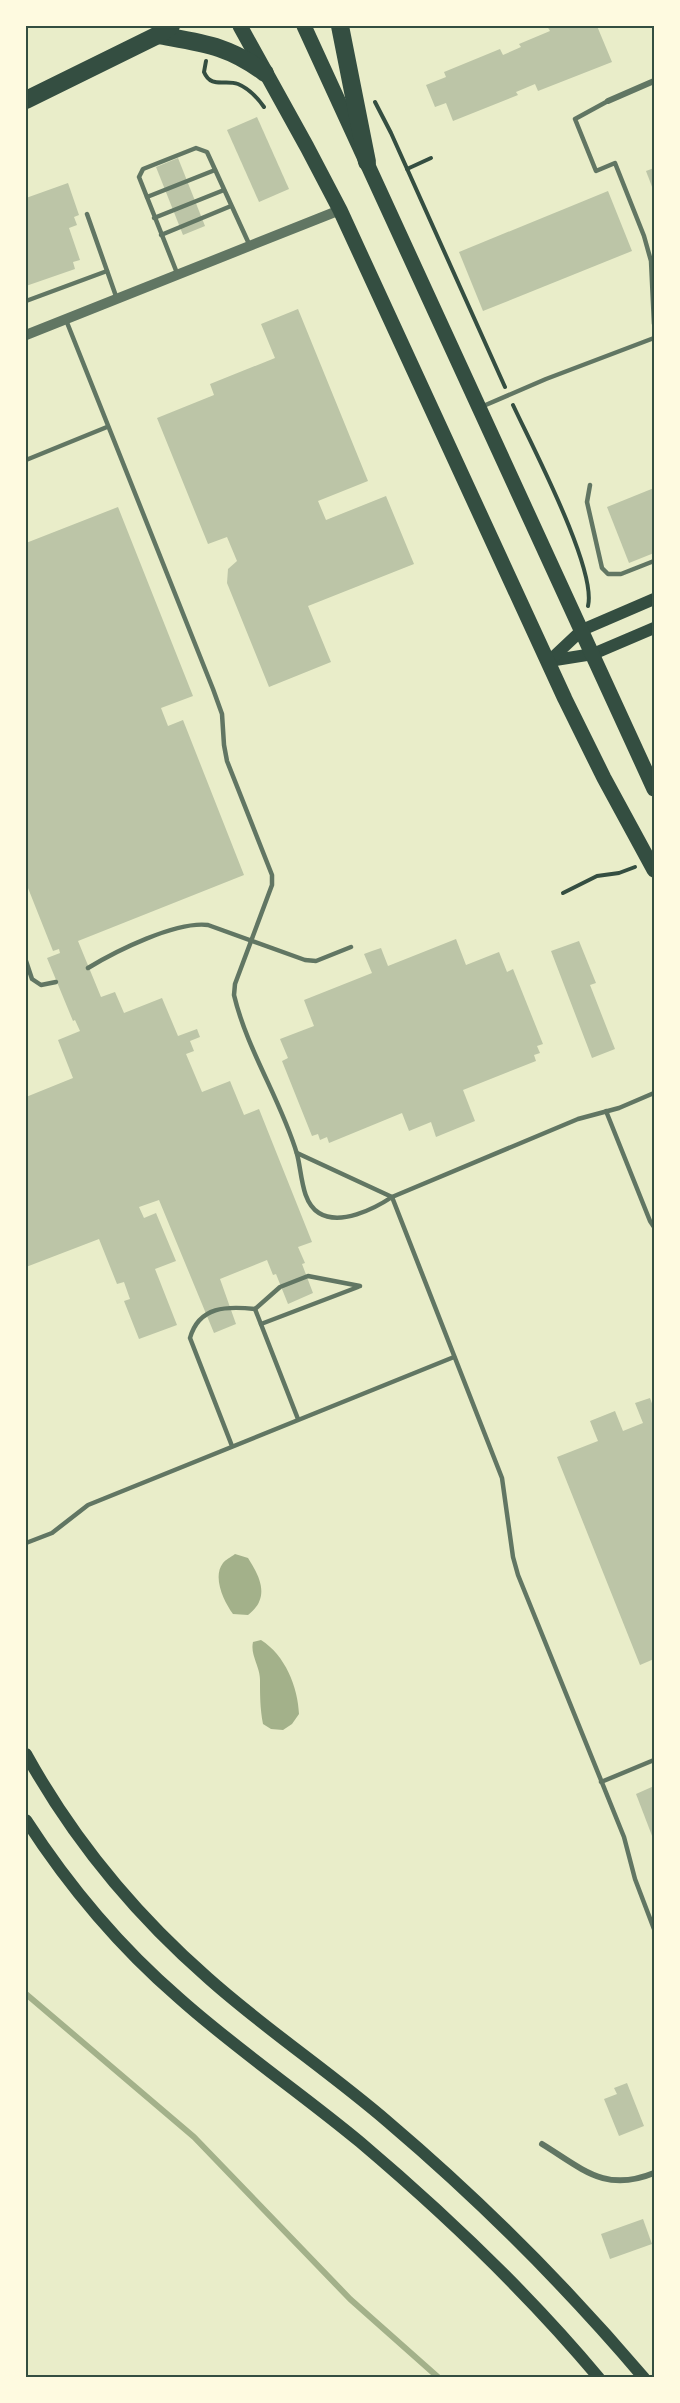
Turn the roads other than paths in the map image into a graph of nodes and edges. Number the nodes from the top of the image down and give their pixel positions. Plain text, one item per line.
1 (240, 26) edge
2 (304, 26) edge
3 (340, 26) edge
4 (164, 30) edge
5 (265, 73) junction
6 (654, 81) edge
7 (26, 100) edge
8 (608, 101) joint
9 (367, 162) junction
10 (215, 171) junction
11 (224, 190) junction
12 (147, 197) junction
13 (231, 206) junction
14 (340, 210) junction
15 (87, 214) dead end
16 (154, 218) junction
17 (161, 235) junction
18 (250, 246) junction
19 (107, 271) junction
20 (177, 274) junction
21 (117, 298) junction
22 (26, 301) edge
23 (66, 319) junction
24 (654, 324) edge
25 (26, 335) edge
26 (654, 338) edge
27 (481, 407) junction
28 (107, 427) junction
29 (26, 460) edge
30 (590, 485) dead end
31 (654, 561) edge
32 (654, 599) edge
33 (654, 628) edge
34 (582, 630) junction
35 (593, 654) junction
36 (548, 662) junction
37 (654, 788) edge
38 (652, 866) edge
39 (251, 940) junction
40 (351, 947) dead end
41 (26, 961) edge
42 (88, 968) dead end
43 (56, 982) dead end
44 (654, 1093) edge
45 (606, 1111) junction
46 (297, 1153) junction
47 (392, 1197) junction
48 (654, 1227) edge
49 (255, 1309) junction
50 (261, 1324) junction
51 (454, 1357) junction
52 (298, 1419) junction
53 (232, 1446) junction
54 (26, 1543) edge
55 (26, 1755) edge
56 (654, 1760) edge
57 (602, 1782) junction
58 (26, 1820) edge
59 (654, 1929) edge
60 (542, 2144) dead end
61 (654, 2173) edge
62 (599, 2378) edge
63 (644, 2378) edge

1 - 5 main road
2 - 9 main road
3 - 9 highway
4 - 5 highway
4 - 7 highway
5 - 14 main road
6 - 8 street
8 - 24 lane
9 - 27 main road
10 - 11 lane
10 - 12 lane
10 - 12 lane
11 - 13 lane
11 - 16 lane
12 - 16 lane
13 - 17 lane
13 - 18 lane
14 - 18 street
14 - 36 main road
15 - 19 lane
16 - 17 lane
17 - 20 lane
18 - 20 street
19 - 21 lane
19 - 22 lane
20 - 21 street
21 - 23 street
23 - 25 street
23 - 28 lane
26 - 27 lane
27 - 34 main road
28 - 29 lane
28 - 39 lane
30 - 31 lane
32 - 34 main road
33 - 35 main road
34 - 35 main road
34 - 36 main road
35 - 36 main road
35 - 37 main road
36 - 38 main road
39 - 40 lane
39 - 42 lane
39 - 46 lane
41 - 43 lane
44 - 45 lane
45 - 47 lane
45 - 48 lane
46 - 47 lane
46 - 47 lane
47 - 51 lane
49 - 50 lane
49 - 50 lane
49 - 53 lane
50 - 52 lane
51 - 52 lane
51 - 57 lane
52 - 53 lane
53 - 54 lane
55 - 63 main road
56 - 57 lane
57 - 59 lane
58 - 62 main road
60 - 61 street

